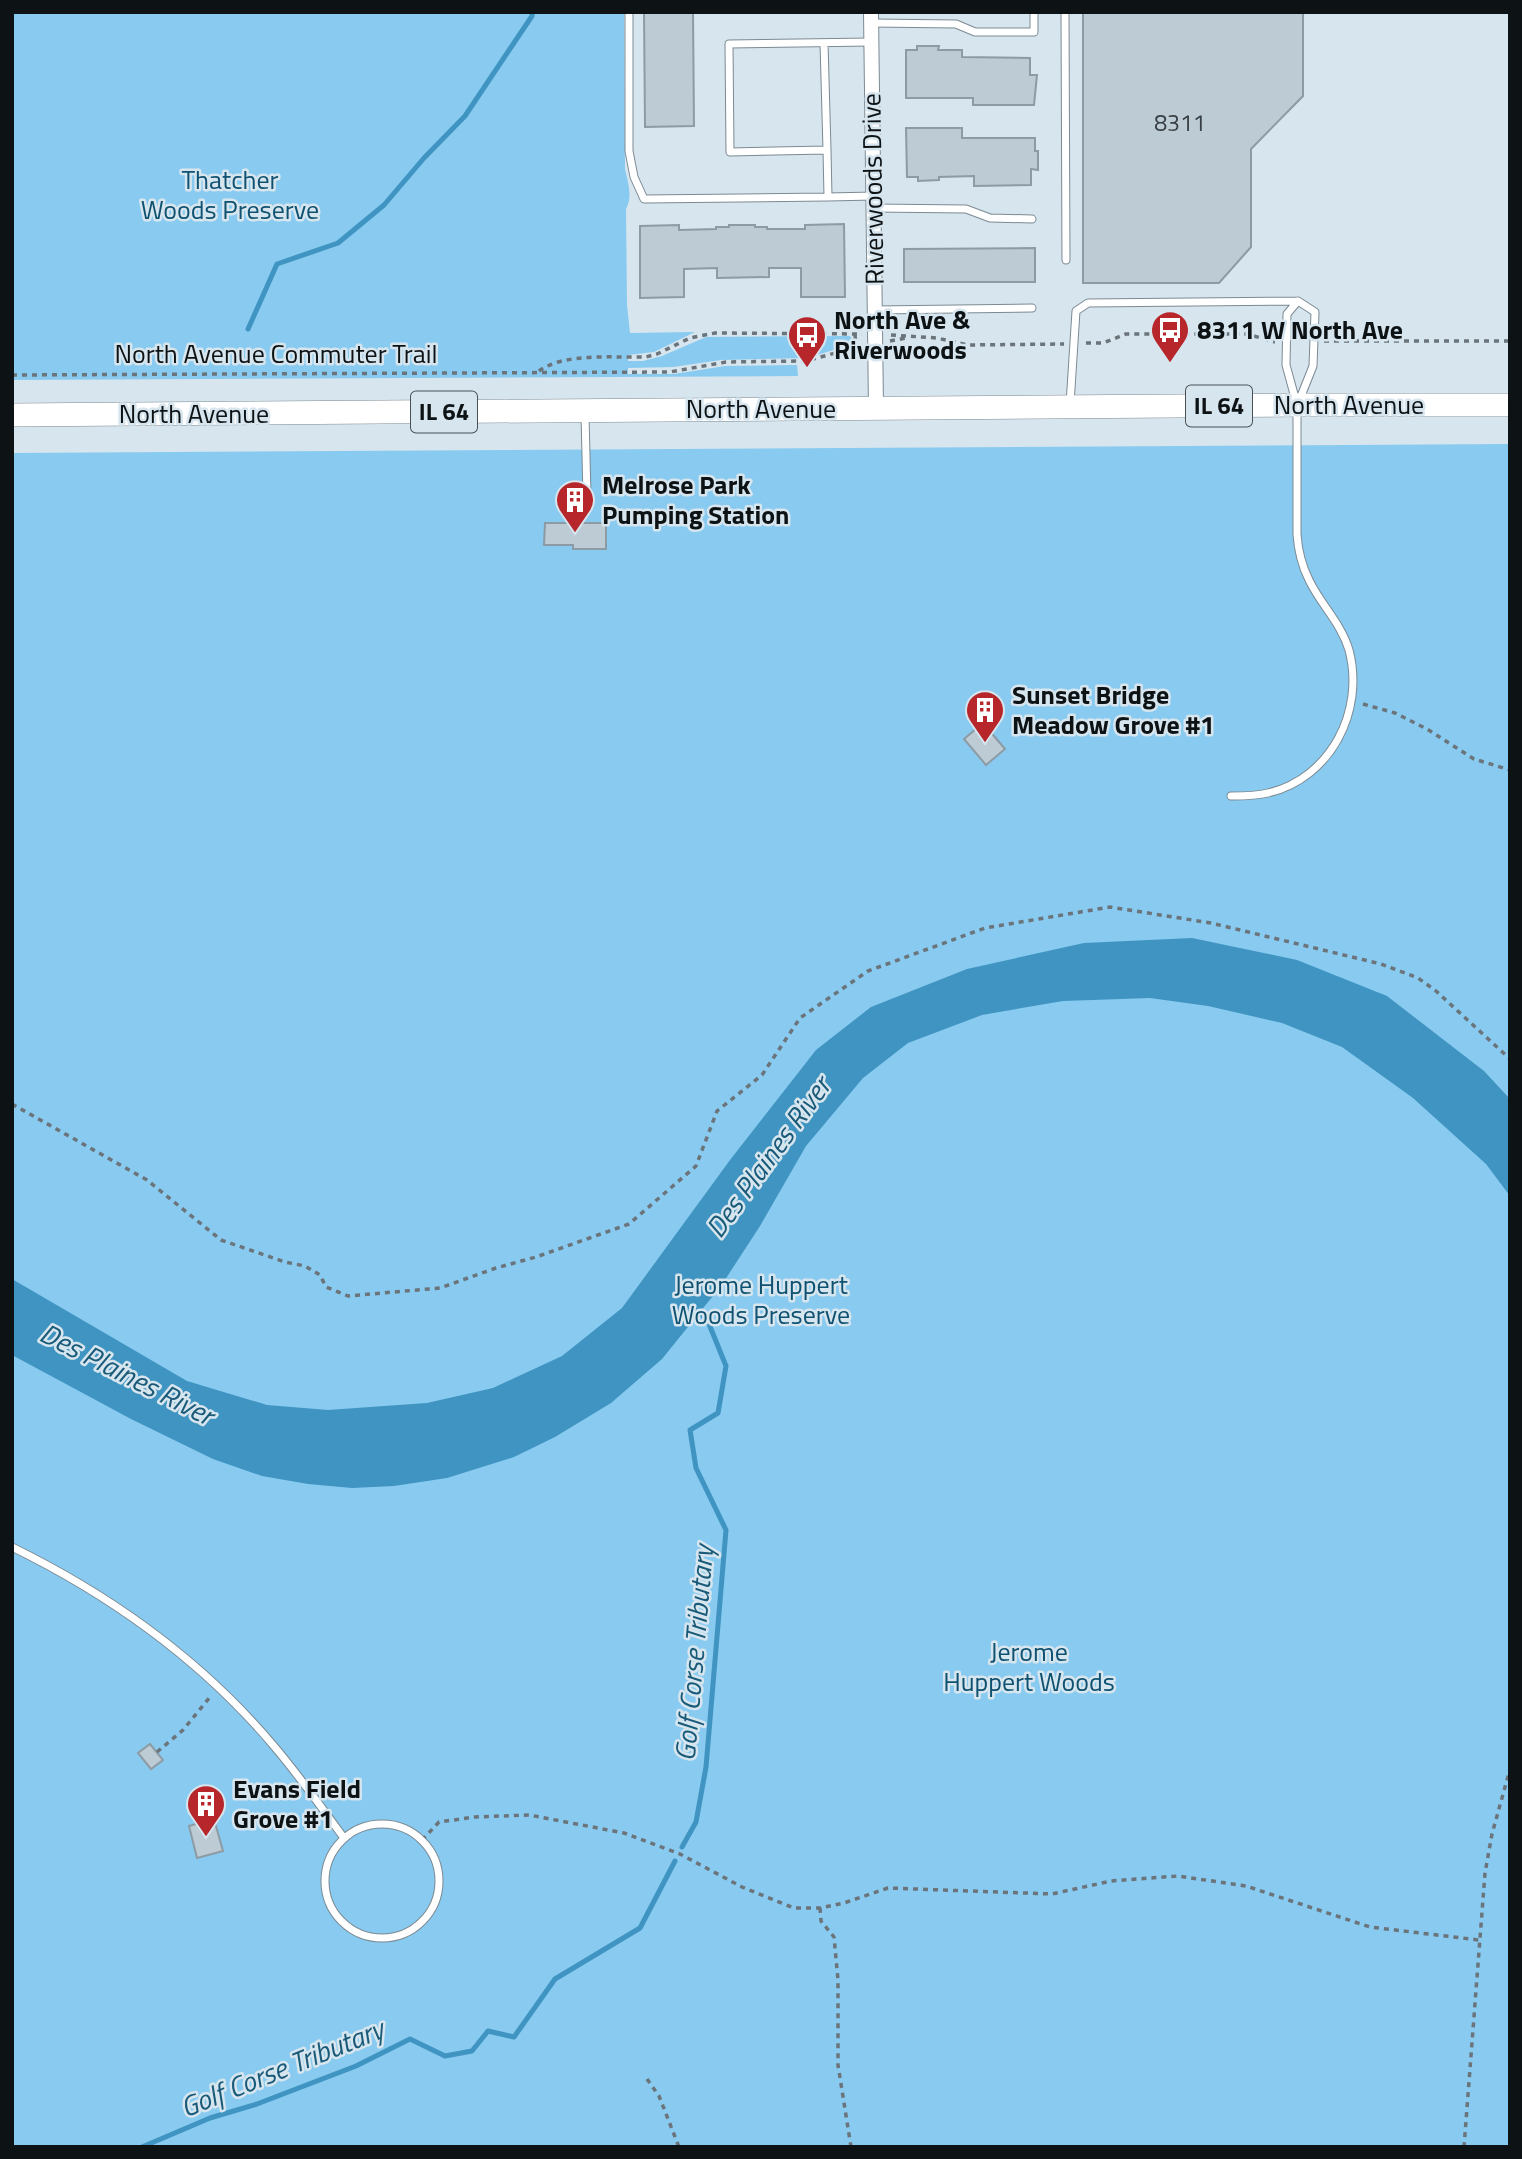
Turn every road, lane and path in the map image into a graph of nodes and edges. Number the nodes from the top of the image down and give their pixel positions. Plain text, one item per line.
1 (629, 12) edge
2 (1034, 12) edge
3 (1065, 12) edge
4 (872, 18) edge
5 (872, 42) junction
6 (824, 43) junction
7 (827, 150) junction
8 (828, 197) junction
9 (874, 202) junction
10 (1032, 219) dead end
11 (1066, 260) dead end
12 (1298, 301) junction
13 (1032, 308) dead end
14 (875, 310) junction
15 (855, 334) junction
16 (862, 334) dead end
17 (888, 334) dead end
18 (914, 337) junction
19 (887, 341) dead end
20 (1326, 341) dead end
21 (1510, 341) edge
22 (1276, 342) dead end
23 (1088, 343) dead end
24 (1064, 344) dead end
25 (539, 371) junction
26 (12, 375) edge
27 (1297, 405) junction
28 (1510, 405) edge
29 (1070, 407) junction
30 (876, 408) junction
31 (585, 411) junction
32 (12, 415) edge
33 (587, 496) dead end
34 (1352, 702) junction
35 (1510, 770) edge
36 (1231, 796) dead end
37 (1510, 1059) edge
38 (12, 1104) edge
39 (12, 1547) edge
40 (218, 1688) junction
41 (157, 1752) dead end
42 (1510, 1769) edge
43 (344, 1838) junction
44 (422, 1840) junction
45 (820, 1908) junction
46 (1479, 1940) junction
47 (647, 2079) dead end
48 (680, 2147) edge
49 (851, 2147) edge
50 (1464, 2147) edge

1 - 8 lane
2 - 4 lane
3 - 11 lane
4 - 5 street, Riverwoods Drive
5 - 6 lane
5 - 9 street, Riverwoods Drive
6 - 7 lane
6 - 7 lane
7 - 8 lane
8 - 9 lane
9 - 10 lane
9 - 14 street, Riverwoods Drive
12 - 27 lane
12 - 27 lane
12 - 29 lane
13 - 14 lane
14 - 30 street, Riverwoods Drive
15 - 16 path, North Avenue Commuter Trail
15 - 25 path, North Avenue Commuter Trail
15 - 25 path, North Avenue Commuter Trail
17 - 18 path
18 - 19 path
18 - 24 path
20 - 21 path
22 - 23 path
25 - 26 path, North Avenue Commuter Trail
27 - 28 main road, North Avenue / IL 64
27 - 29 main road, North Avenue / IL 64
27 - 34 lane
29 - 30 main road, North Avenue / IL 64
30 - 31 main road, North Avenue / IL 64
31 - 32 main road, North Avenue / IL 64
31 - 33 lane
34 - 35 path
34 - 36 lane
37 - 38 path
39 - 40 lane
40 - 41 path
40 - 43 lane
42 - 46 path
43 - 44 lane
43 - 44 lane
44 - 45 path
45 - 46 path
45 - 49 path
46 - 50 path
47 - 48 path

